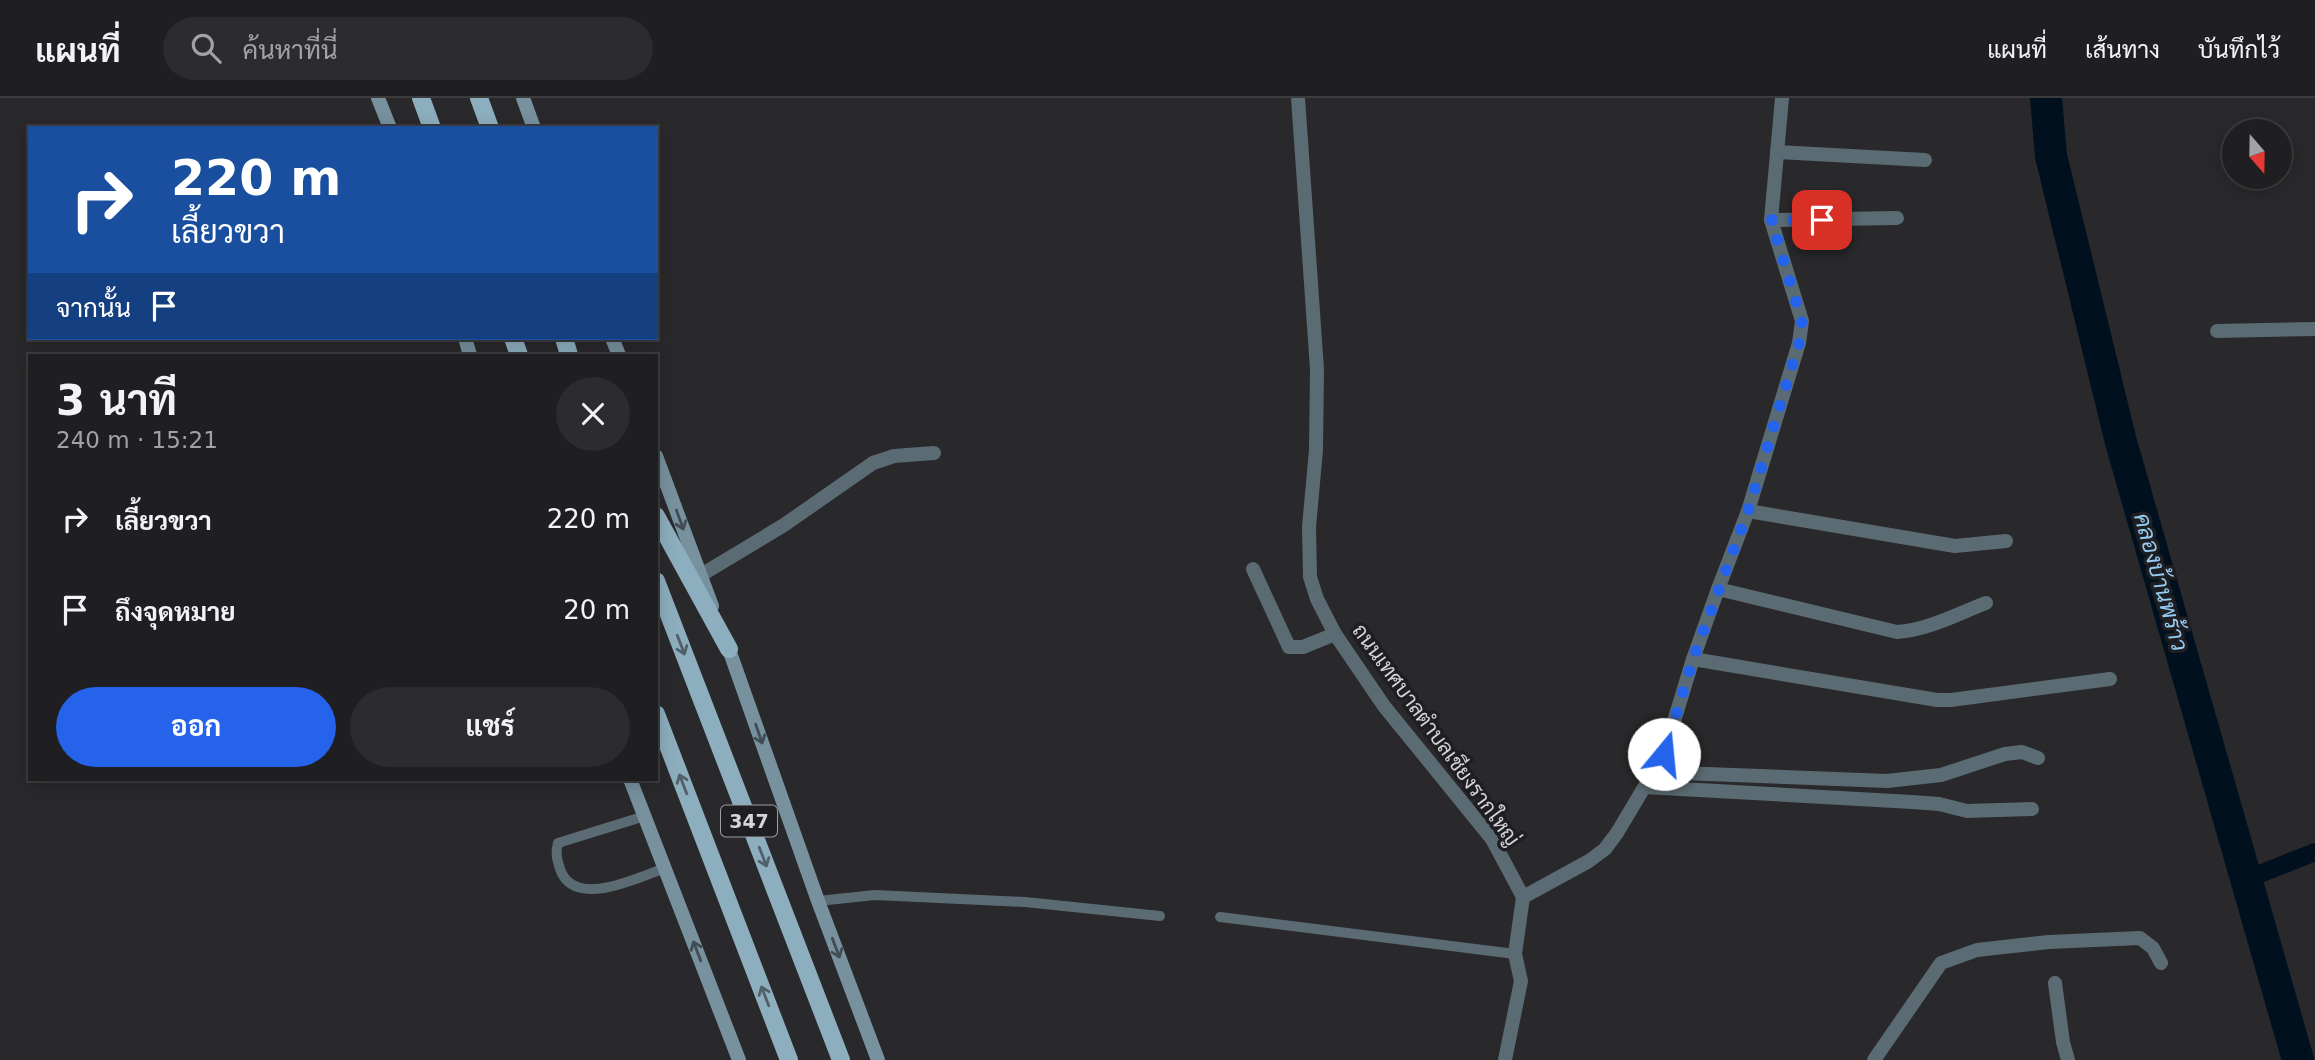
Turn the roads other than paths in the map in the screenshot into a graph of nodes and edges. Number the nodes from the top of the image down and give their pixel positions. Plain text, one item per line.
1 (378, 98) edge
2 (421, 98) edge
3 (479, 98) edge
4 (523, 98) edge
5 (1297, 98) edge
6 (1782, 98) edge
7 (389, 126) edge
8 (431, 126) edge
9 (490, 126) edge
10 (533, 126) edge
11 (1777, 152) junction
12 (1925, 160) dead end
13 (1897, 218) dead end
14 (1771, 220) junction
15 (2315, 328) edge
16 (2217, 331) dead end
17 (934, 453) dead end
18 (658, 461) edge
19 (1748, 511) junction
20 (658, 520) edge
21 (2006, 541) dead end
22 (1253, 569) dead end
23 (701, 575) junction
24 (658, 586) edge
25 (1718, 589) junction
26 (1986, 603) dead end
27 (1335, 634) junction
28 (729, 649) junction
29 (1693, 659) junction
30 (2110, 680) dead end
31 (658, 719) edge
32 (2038, 758) dead end
33 (1654, 772) junction
34 (631, 781) edge
35 (1645, 787) junction
36 (2032, 808) dead end
37 (645, 816) junction
38 (665, 868) junction
39 (1523, 897) junction
40 (818, 901) junction
41 (1160, 916) dead end
42 (1220, 917) dead end
43 (1515, 954) junction
44 (2161, 963) dead end
45 (2055, 984) dead end
46 (739, 1060) edge
47 (789, 1060) edge
48 (841, 1060) edge
49 (878, 1060) edge
50 (1505, 1060) edge
51 (1874, 1060) edge
52 (2068, 1060) edge

1 - 7 main road
2 - 8 main road
3 - 9 main road
4 - 10 main road
5 - 27 street, ถนนเทศบาลตำบลเชียงรากใหญ่
6 - 11 street
11 - 12 street
11 - 14 street
13 - 14 street
14 - 19 street
15 - 16 street
17 - 23 street
18 -> 23 main road, 347
19 - 21 street
19 - 25 street
20 - 28 main road
22 - 27 street
23 - 28 main road, 347
24 -> 48 main road, 347
25 - 26 street
25 - 29 street
27 - 39 street, ถนนเทศบาลตำบลเชียงรากใหญ่
28 -> 40 main road, 347
29 - 30 street
29 - 33 street
47 -> 31 main road, 347
32 - 33 street
33 - 35 street
34 - 37 main road
35 - 36 street
35 - 39 street
37 - 38 main road
37 - 38 lane
46 -> 38 main road
39 - 43 street
40 - 41 lane
40 -> 49 main road, 347
42 - 43 lane
43 - 50 street
44 - 51 street
45 - 52 street

